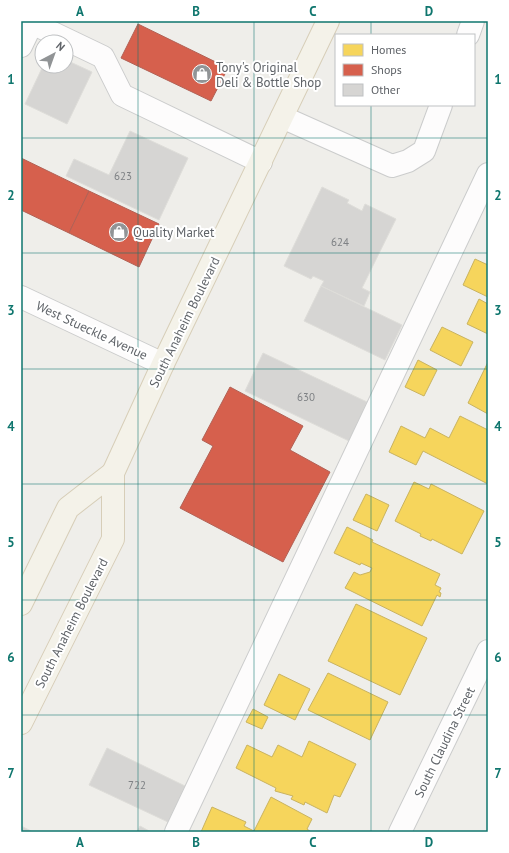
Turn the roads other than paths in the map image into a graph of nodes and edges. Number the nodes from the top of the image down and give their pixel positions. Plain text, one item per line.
1 (473, 21) edge
2 (32, 22) edge
3 (324, 23) edge
4 (468, 34) edge
5 (21, 46) edge
6 (441, 106) edge
7 (282, 117) junction
8 (261, 162) junction
9 (488, 174) edge
10 (21, 297) edge
11 (163, 364) junction
12 (113, 473) junction
13 (21, 604) edge
14 (488, 651) edge
15 (21, 723) edge
16 (176, 832) edge
17 (400, 832) edge

1 - 4 street
2 - 5 street
2 - 8 street
3 - 7 main road, South Anaheim Boulevard
6 - 7 street
7 - 8 main road, South Anaheim Boulevard
8 - 11 main road, South Anaheim Boulevard
9 - 16 street
10 - 11 street, West Stueckle Avenue
11 - 12 main road, South Anaheim Boulevard
12 - 13 main road, South Anaheim Boulevard
12 - 15 main road, South Anaheim Boulevard
14 - 17 street, South Claudina Street

